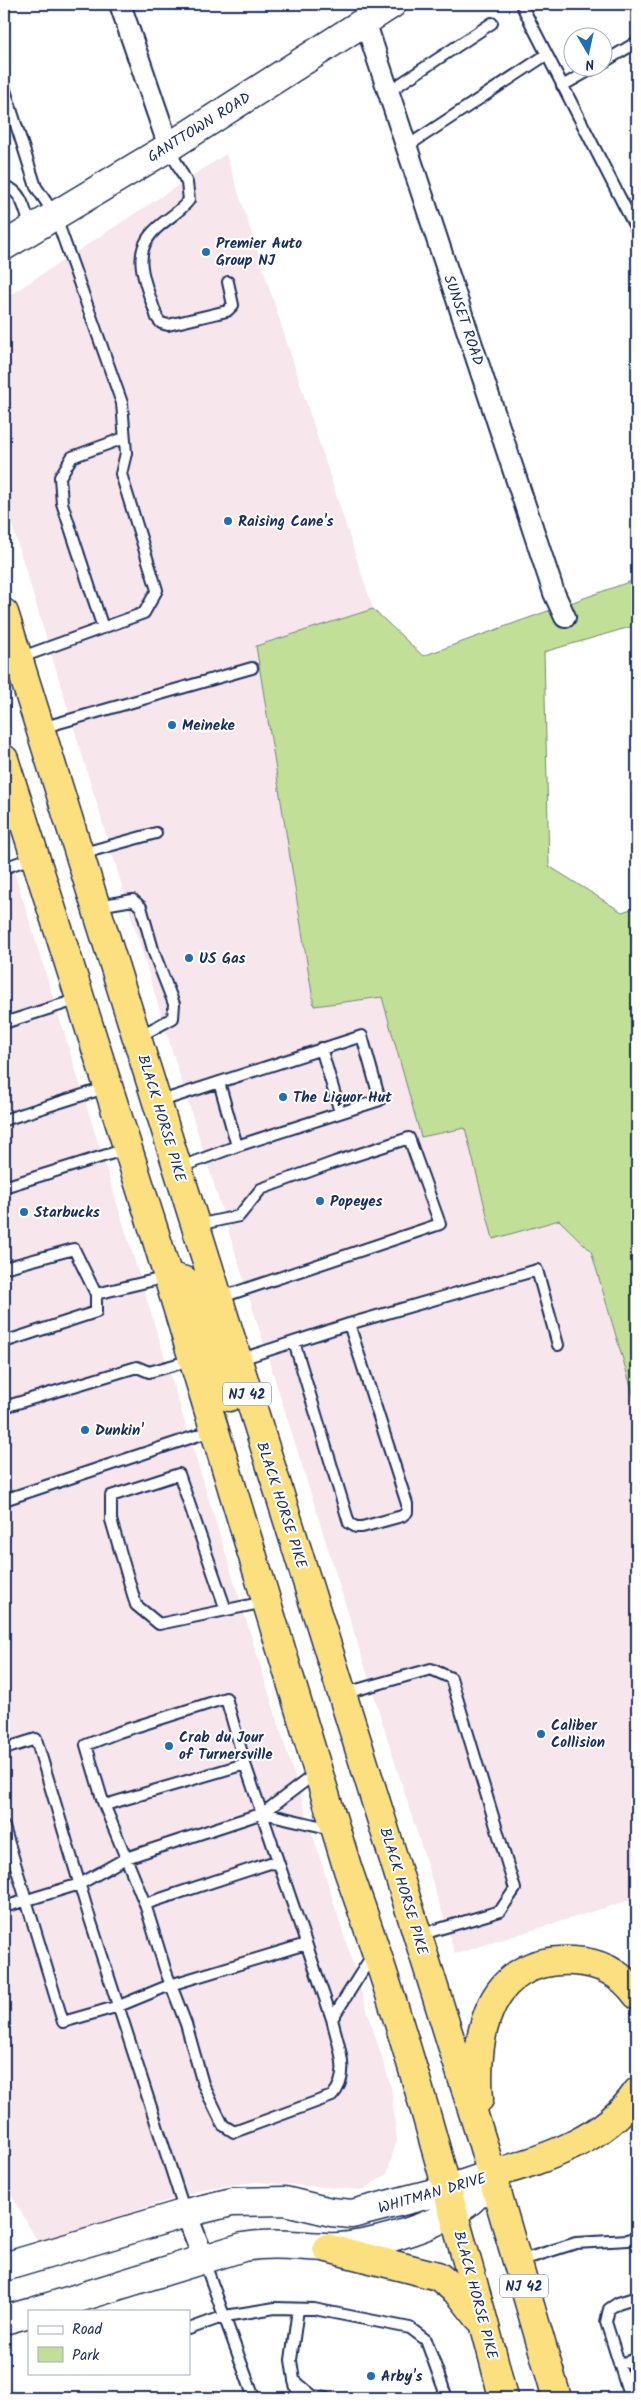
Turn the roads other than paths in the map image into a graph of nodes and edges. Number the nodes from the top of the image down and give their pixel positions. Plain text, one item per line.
1 (120, 4) edge
2 (392, 4) edge
3 (521, 4) edge
4 (365, 21) junction
5 (492, 23) dead end
6 (637, 42) edge
7 (546, 55) junction
8 (614, 56) edge
9 (576, 78) edge
10 (562, 86) junction
11 (4, 87) edge
12 (388, 92) junction
13 (169, 147) junction
14 (406, 147) junction
15 (4, 187) edge
16 (56, 215) junction
17 (32, 230) junction
18 (637, 231) edge
19 (4, 246) edge
20 (228, 282) dead end
21 (124, 438) junction
22 (4, 613) edge
23 (565, 618) dead end
24 (103, 628) junction
25 (18, 658) junction
26 (252, 668) dead end
27 (40, 728) junction
28 (4, 759) edge
29 (156, 832) dead end
30 (80, 855) junction
31 (35, 857) junction
32 (4, 868) edge
33 (95, 906) junction
34 (80, 999) junction
35 (4, 1023) edge
36 (137, 1038) junction
37 (322, 1048) junction
38 (219, 1082) junction
39 (108, 1087) junction
40 (157, 1102) junction
41 (340, 1112) junction
42 (4, 1120) edge
43 (237, 1146) junction
44 (127, 1148) junction
45 (177, 1168) junction
46 (4, 1187) edge
47 (195, 1225) junction
48 (4, 1268) edge
49 (168, 1276) junction
50 (96, 1294) junction
51 (218, 1298) junction
52 (349, 1324) junction
53 (4, 1342) edge
54 (294, 1342) junction
55 (558, 1345) dead end
56 (193, 1360) junction
57 (236, 1360) junction
58 (4, 1407) edge
59 (215, 1430) junction
60 (4, 1500) edge
61 (294, 1540) junction
62 (266, 1602) junction
63 (226, 1610) junction
64 (342, 1694) junction
65 (4, 1749) edge
66 (246, 1764) junction
67 (319, 1771) junction
68 (105, 1805) junction
69 (263, 1813) junction
70 (4, 1827) edge
71 (336, 1830) junction
72 (126, 1858) junction
73 (279, 1864) junction
74 (80, 1884) junction
75 (26, 1900) junction
76 (145, 1904) junction
77 (4, 1907) edge
78 (418, 1935) junction
79 (306, 1944) junction
80 (376, 1949) junction
81 (170, 1985) junction
82 (637, 1996) edge
83 (119, 2006) junction
84 (332, 2019) junction
85 (637, 2092) edge
86 (482, 2138) junction
87 (493, 2174) junction
88 (451, 2201) junction
89 (186, 2213) junction
90 (637, 2237) edge
91 (327, 2248) junction
92 (204, 2259) junction
93 (517, 2261) junction
94 (4, 2267) edge
95 (634, 2298) dead end
96 (298, 2309) junction
97 (39, 2310) edge
98 (28, 2313) edge
99 (224, 2316) junction
100 (4, 2320) edge
101 (487, 2328) junction
102 (190, 2329) edge
103 (637, 2359) edge
104 (619, 2364) junction
105 (294, 2380) junction
106 (254, 2398) edge
107 (299, 2398) edge
108 (325, 2398) edge
109 (447, 2398) edge
110 (503, 2398) edge
111 (556, 2398) edge
112 (630, 2398) edge

1 - 13 street
2 - 4 street, GANTTOWN ROAD
3 - 7 lane
4 - 12 street, SUNSET ROAD
4 - 13 street, GANTTOWN ROAD
5 - 12 lane
6 - 8 lane
7 - 10 lane
7 - 14 lane
9 - 10 lane
10 - 18 lane
11 - 16 lane
12 - 14 street, SUNSET ROAD
13 - 16 street, GANTTOWN ROAD
13 - 20 lane
14 - 23 street, SUNSET ROAD
15 - 17 lane
16 - 17 street, GANTTOWN ROAD
16 - 21 lane
17 - 19 street, GANTTOWN ROAD
21 - 24 lane
21 - 24 lane
22 - 25 highway, BLACK HORSE PIKE / NJ 42
24 - 25 lane
25 - 27 highway, BLACK HORSE PIKE / NJ 42
26 - 27 lane
27 - 30 highway, BLACK HORSE PIKE / NJ 42
28 - 31 highway, BLACK HORSE PIKE / NJ 42
29 - 30 lane
30 - 33 highway, BLACK HORSE PIKE / NJ 42
31 - 32 lane
31 - 34 highway, BLACK HORSE PIKE / NJ 42
33 - 36 highway, BLACK HORSE PIKE / NJ 42
33 - 36 lane
34 - 35 lane
34 - 39 highway, BLACK HORSE PIKE / NJ 42
36 - 40 highway, BLACK HORSE PIKE / NJ 42
37 - 38 lane
37 - 41 lane
37 - 41 lane
38 - 40 lane
38 - 43 lane
39 - 42 lane
39 - 44 highway, BLACK HORSE PIKE / NJ 42
40 - 45 highway, BLACK HORSE PIKE / NJ 42
41 - 43 lane
43 - 45 lane
44 - 46 lane
44 - 49 highway, BLACK HORSE PIKE / NJ 42
45 - 47 highway, BLACK HORSE PIKE / NJ 42
47 - 51 highway, BLACK HORSE PIKE / NJ 42
47 - 51 lane
48 - 50 lane
49 - 50 lane
49 - 56 highway, BLACK HORSE PIKE / NJ 42
49 - 61 highway
50 - 53 lane
51 - 57 highway, BLACK HORSE PIKE / NJ 42
52 - 54 lane
52 - 54 lane
52 - 55 lane
54 - 57 lane
56 - 58 lane
56 - 59 highway, BLACK HORSE PIKE / NJ 42
57 - 61 highway, BLACK HORSE PIKE / NJ 42
59 - 60 lane
59 - 62 highway, BLACK HORSE PIKE / NJ 42
61 - 64 highway, BLACK HORSE PIKE / NJ 42
62 - 63 lane
62 - 67 highway, BLACK HORSE PIKE / NJ 42
63 - 63 lane
64 - 78 highway, BLACK HORSE PIKE / NJ 42
64 - 78 lane
65 - 74 lane
66 - 68 lane
66 - 68 lane
66 - 69 lane
67 - 69 lane
67 - 71 highway, BLACK HORSE PIKE / NJ 42
68 - 72 lane
69 - 71 lane
69 - 72 lane
69 - 73 lane
70 - 75 lane
71 - 80 highway, BLACK HORSE PIKE / NJ 42
72 - 74 lane
72 - 76 lane
73 - 76 lane
73 - 79 lane
74 - 75 lane
74 - 83 lane
75 - 77 lane
75 - 83 lane
76 - 81 lane
78 - 86 highway, BLACK HORSE PIKE / NJ 42
79 - 81 lane
79 - 84 lane
80 - 84 lane
80 - 88 highway, BLACK HORSE PIKE / NJ 42
81 - 83 lane
81 - 84 lane
82 - 86 highway
83 - 89 lane
85 - 87 highway
86 - 87 highway, BLACK HORSE PIKE / NJ 42
87 - 88 street, WHITMAN DRIVE
87 - 93 highway, BLACK HORSE PIKE / NJ 42
88 - 89 street, WHITMAN DRIVE
88 - 91 street, WHITMAN DRIVE
88 - 101 highway, BLACK HORSE PIKE / NJ 42
89 - 92 street
89 - 94 street, WHITMAN DRIVE
90 - 93 lane
91 - 92 street, WHITMAN DRIVE
91 - 101 highway
92 - 97 street, WHITMAN DRIVE
92 - 99 lane
93 - 111 highway, BLACK HORSE PIKE / NJ 42
95 - 104 lane
96 - 99 lane
96 - 105 lane
96 - 109 lane
98 - 100 street
99 - 102 lane
99 - 106 lane
101 - 110 highway, BLACK HORSE PIKE / NJ 42
103 - 104 lane
104 - 112 lane
105 - 107 lane
105 - 108 lane

